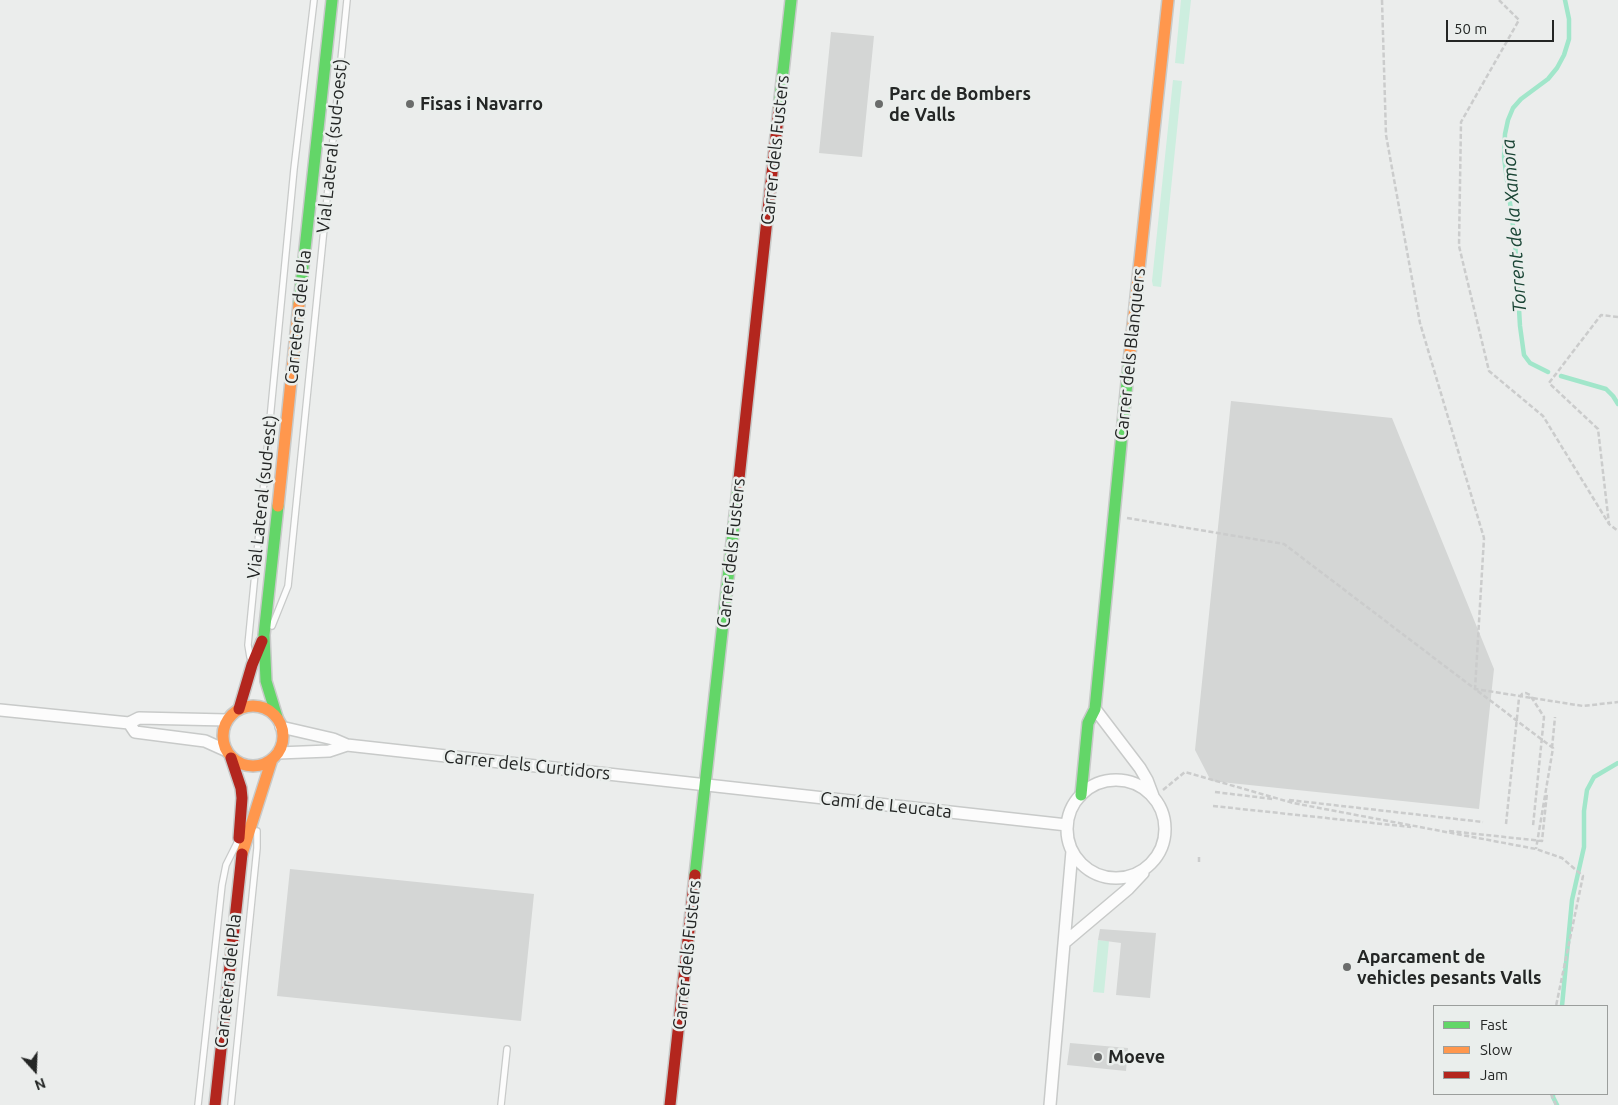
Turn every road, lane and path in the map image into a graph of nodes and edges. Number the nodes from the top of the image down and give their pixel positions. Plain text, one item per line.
1 (314, 0) edge
2 (332, 0) edge
3 (347, 0) edge
4 (791, 0) edge
5 (1168, 0) edge
6 (1382, 0) edge
7 (1500, 0) edge
8 (1618, 317) edge
9 (1113, 516) junction
10 (1609, 524) junction
11 (1618, 531) edge
12 (264, 635) junction
13 (264, 647) junction
14 (252, 665) junction
15 (1475, 689) junction
16 (1618, 702) edge
17 (240, 709) junction
18 (1095, 709) junction
19 (0, 710) edge
20 (1555, 717) dead end
21 (227, 720) junction
22 (279, 722) junction
23 (129, 723) junction
24 (347, 745) junction
25 (228, 754) junction
26 (275, 756) junction
27 (706, 785) junction
28 (1215, 792) dead end
29 (1081, 795) junction
30 (1154, 798) junction
31 (1213, 806) dead end
32 (256, 810) junction
33 (1483, 822) dead end
34 (1506, 824) dead end
35 (1067, 825) junction
36 (1533, 826) dead end
37 (239, 837) junction
38 (1536, 849) junction
39 (1072, 851) junction
40 (1199, 857) dead end
41 (241, 858) junction
42 (1199, 862) dead end
43 (1151, 863) junction
44 (1064, 943) junction
45 (1556, 1005) edge
46 (507, 1050) dead end
47 (198, 1105) edge
48 (215, 1105) edge
49 (231, 1105) edge
50 (501, 1105) edge
51 (670, 1105) edge
52 (1050, 1105) edge

1 - 14 lane, Vial Lateral (sud-est)
2 - 12 street, Carretera del Pla
3 - 13 lane, Vial Lateral (sud-oest)
4 - 27 street, Carrer dels Fusters
5 - 9 street, Carrer dels Blanquers
6 - 15 path
7 - 10 path
8 - 10 path
9 - 15 path
9 - 18 street, Carrer dels Blanquers
10 - 11 path
12 - 13 street
12 - 14 street
13 - 22 street
14 - 17 street
15 - 16 path
15 - 38 path
17 - 21 street
17 - 22 street
18 - 29 street, Carrer dels Blanquers
18 - 30 street
19 - 23 street
20 - 31 path
21 - 23 street
21 - 25 street
22 - 24 street, Carrer dels Curtidors
22 - 26 street
23 - 25 street
24 - 26 street, Carrer dels Curtidors
24 - 27 street, Carrer dels Curtidors
25 - 26 street
25 - 37 street
26 - 32 street
27 - 35 street, Camí de Leucata
27 - 51 street, Carrer dels Fusters
28 - 33 path
29 - 30 street
29 - 35 street
30 - 38 path
30 - 43 street
32 - 41 street
32 - 49 lane
34 - 36 path
35 - 39 street
37 - 41 street
37 - 47 lane
38 - 45 path
39 - 43 street
39 - 44 street
40 - 42 path
41 - 48 street, Carretera del Pla
43 - 44 street
44 - 52 street
46 - 50 lane

